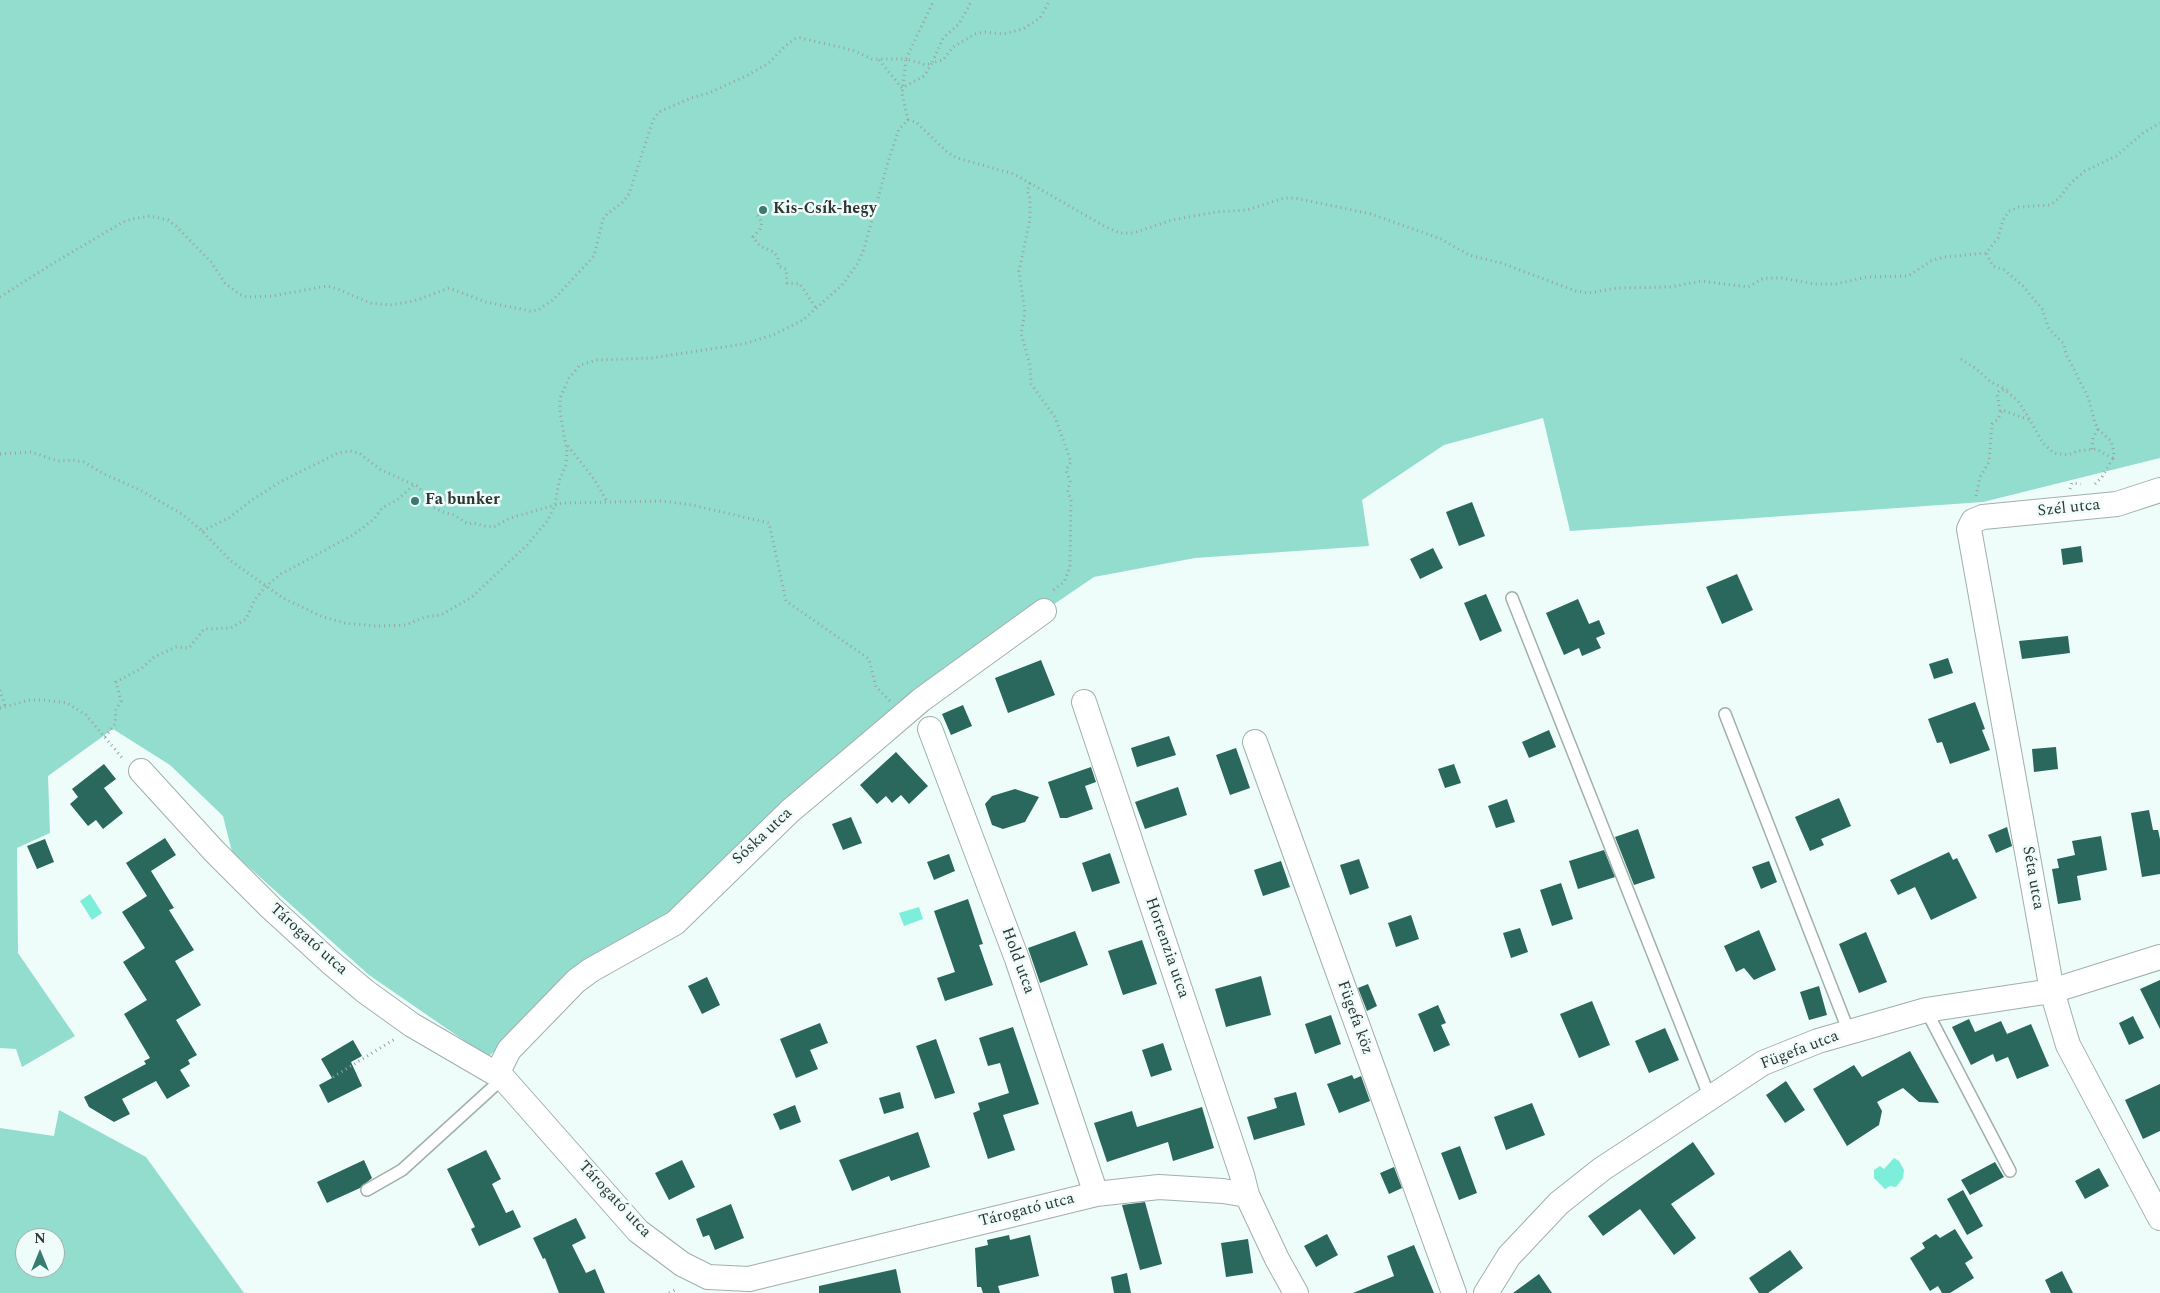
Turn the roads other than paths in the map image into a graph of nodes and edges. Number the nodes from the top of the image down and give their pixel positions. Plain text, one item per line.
1 (2160, 490) edge
2 (1977, 519) joint
3 (1512, 598) dead end
4 (1044, 611) road end
5 (1084, 702) dead end
6 (1725, 714) dead end
7 (930, 729) dead end
8 (1255, 742) dead end
9 (141, 771) road end
10 (2160, 957) edge
11 (2052, 990) junction
12 (1926, 1010) junction
13 (1849, 1032) junction
14 (500, 1076) junction
15 (1710, 1098) junction
16 (2010, 1171) dead end
17 (367, 1190) dead end
18 (1096, 1194) junction
19 (1247, 1195) junction
20 (2160, 1218) edge
21 (1296, 1293) edge
22 (1454, 1293) edge
23 (1486, 1293) edge

1 - 2 street, Szél utca
2 - 11 street, Séta utca
3 - 15 lane
4 - 14 street, Sóska utca
5 - 19 street, Hortenzia utca
6 - 13 lane
7 - 18 street, Hold utca
8 - 22 street, Fügefa köz
9 - 14 street, Tárogató utca
10 - 11 street, Fügefa utca
11 - 12 street, Fügefa utca
11 - 20 street, Séta utca
12 - 13 street, Fügefa utca
12 - 16 lane
13 - 15 street, Fügefa utca
14 - 17 lane
14 - 18 street, Tárogató utca
15 - 23 street, Fügefa utca
18 - 19 street, Tárogató utca
19 - 21 street, Hortenzia utca

